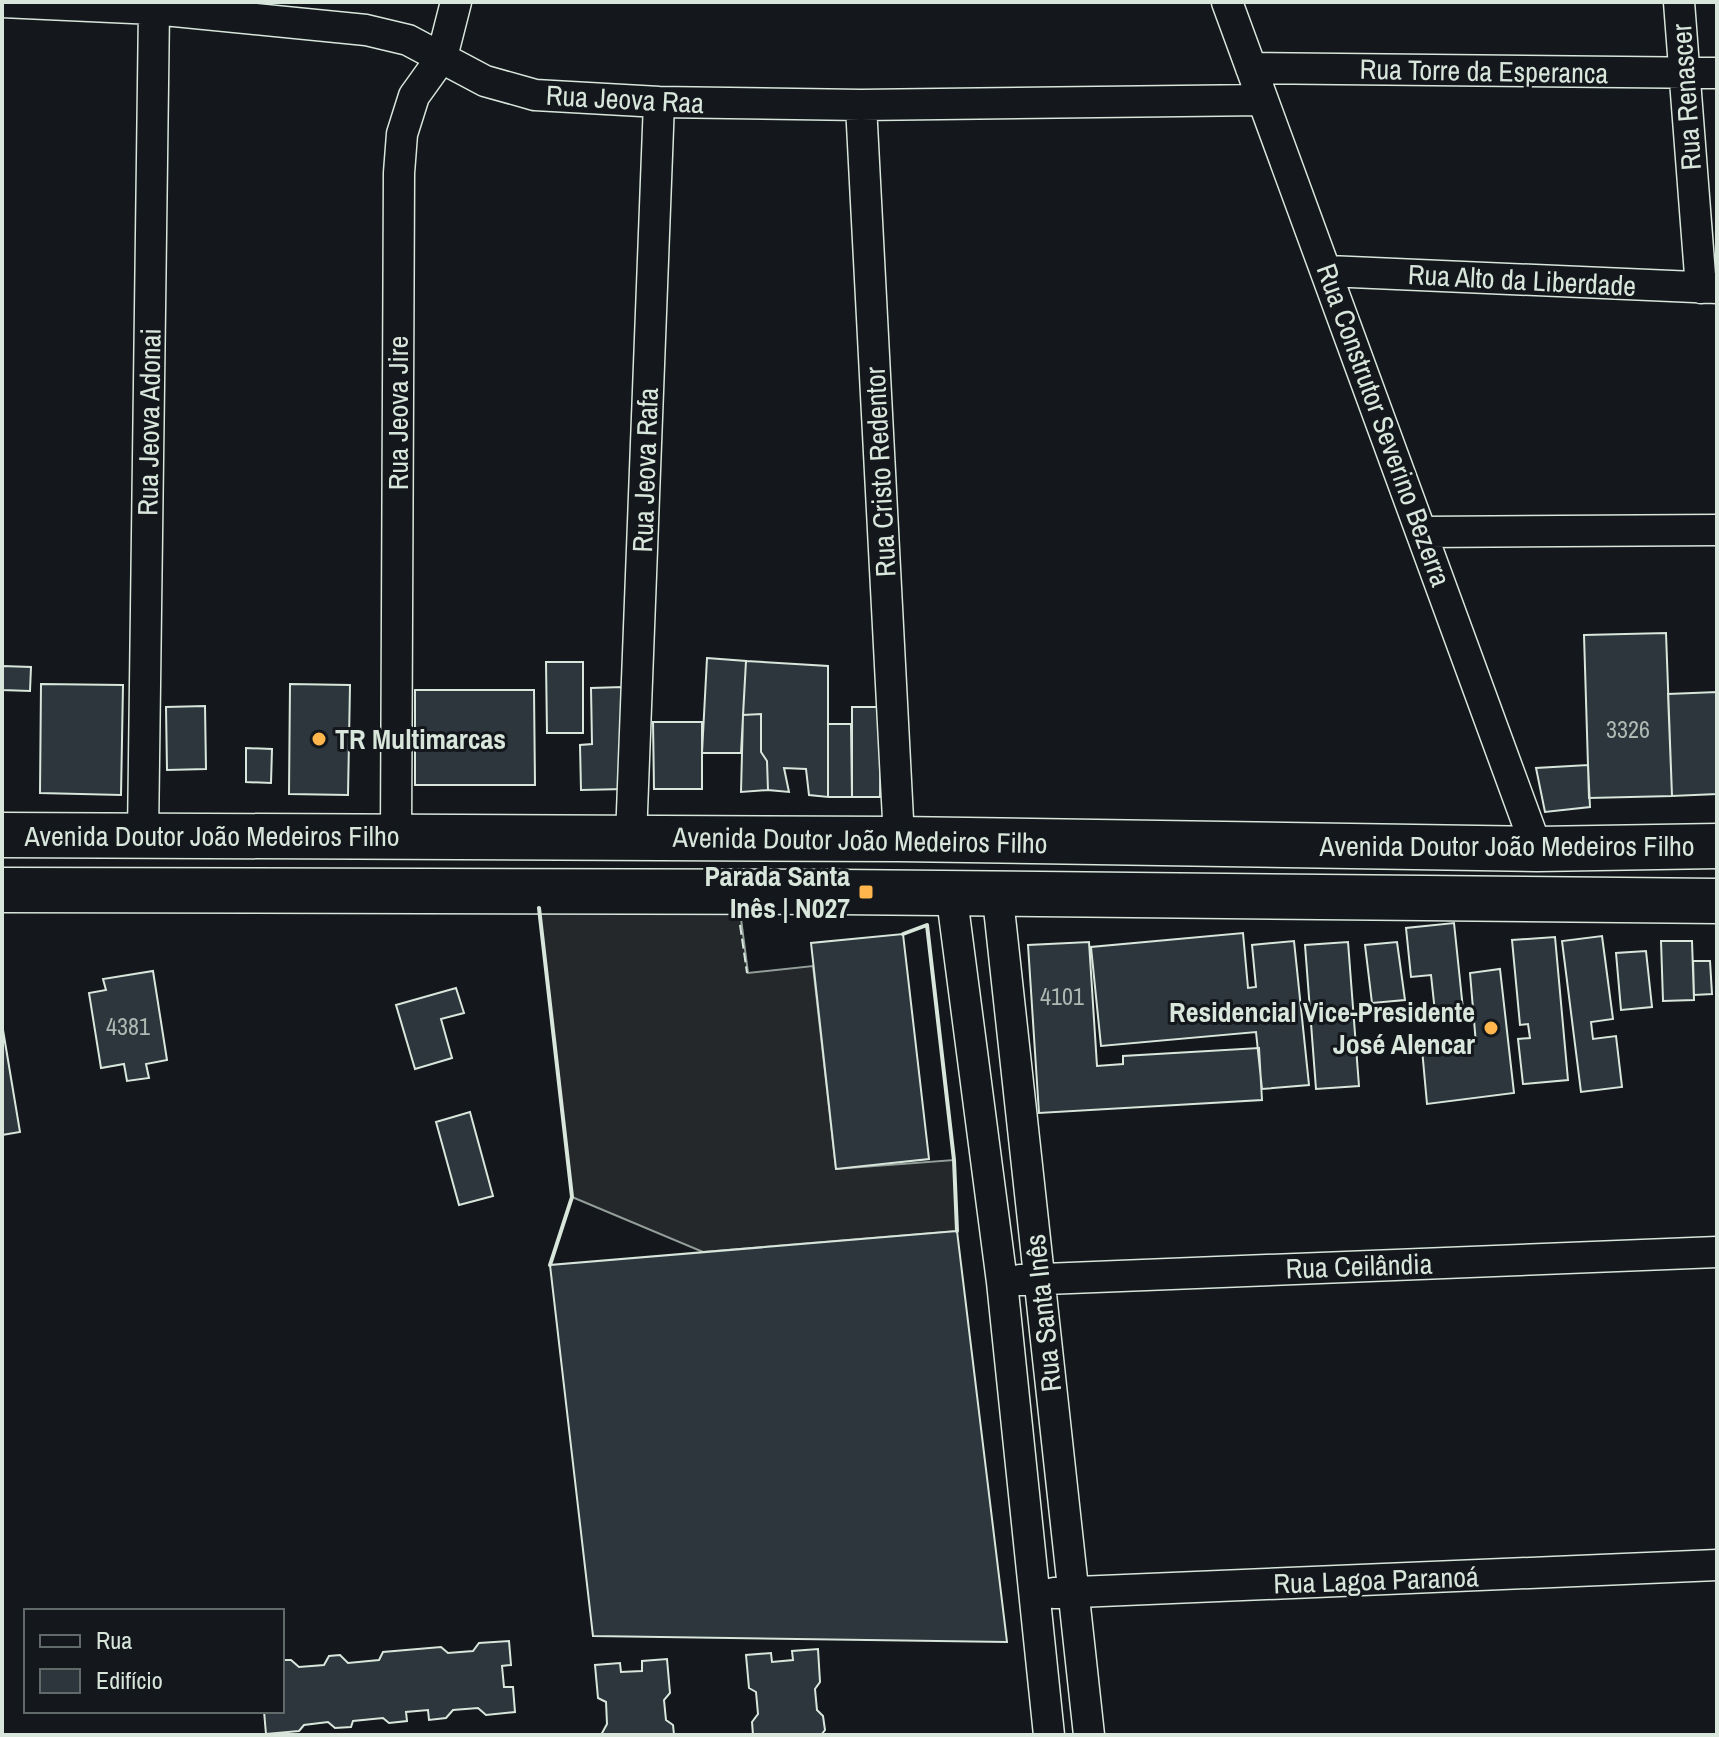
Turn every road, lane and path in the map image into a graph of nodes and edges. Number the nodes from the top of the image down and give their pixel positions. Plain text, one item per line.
1 (2, 2) edge
2 (456, 2) edge
3 (1227, 2) edge
4 (1679, 2) edge
5 (154, 9) junction
6 (442, 57) junction
7 (1251, 68) junction
8 (1683, 73) junction
9 (1717, 73) edge
10 (1262, 100) junction
11 (659, 102) junction
12 (861, 105) junction
13 (1328, 271) junction
14 (1709, 288) edge
15 (1717, 530) edge
16 (1424, 532) junction
17 (2, 835) edge
18 (143, 835) junction
19 (396, 836) junction
20 (631, 838) junction
21 (899, 839) junction
22 (1717, 846) edge
23 (1537, 849) junction
24 (2, 890) edge
25 (997, 890) junction
26 (951, 891) junction
27 (1717, 901) edge
28 (1717, 1252) edge
29 (1039, 1278) junction
30 (1002, 1282) junction
31 (1717, 1565) edge
32 (1036, 1593) junction
33 (1072, 1593) junction
34 (1049, 1735) edge
35 (1089, 1735) edge

1 - 5 street, Rua Jeova Raa
2 - 6 street, Rua Jeova Jire
3 - 7 street, Rua Construtor Severino Bezerra
4 - 8 street, Rua Renascer
5 - 6 street, Rua Jeova Raa
5 - 18 street, Rua Jeova Adonai
6 - 11 street, Rua Jeova Raa
6 - 19 street, Rua Jeova Jire
7 - 8 street, Rua Torre da Esperanca
7 - 10 street, Rua Construtor Severino Bezerra
8 - 9 street, Rua Torre da Esperanca
8 - 14 street, Rua Renascer
10 - 12 street, Rua Jeova Raa
10 - 13 street, Rua Construtor Severino Bezerra
11 - 12 street, Rua Jeova Raa
11 - 20 street, Rua Jeova Rafa
12 - 21 street, Rua Cristo Redentor
13 - 14 street, Rua Alto da Liberdade
13 - 16 street, Rua Construtor Severino Bezerra
15 - 16 street
16 - 23 street, Rua Construtor Severino Bezerra
17 - 18 main road, Avenida Doutor João Medeiros Filho
18 - 19 main road, Avenida Doutor João Medeiros Filho
19 - 20 main road, Avenida Doutor João Medeiros Filho
20 - 21 main road, Avenida Doutor João Medeiros Filho
21 - 23 main road, Avenida Doutor João Medeiros Filho
22 - 23 main road, Avenida Doutor João Medeiros Filho
24 - 26 main road, Avenida Doutor João Medeiros Filho
25 - 26 main road, Avenida Doutor João Medeiros Filho
25 - 27 main road, Avenida Doutor João Medeiros Filho
25 - 29 street, Rua Santa Inês
26 - 30 street, Rua Santa Inês
28 - 29 street, Rua Ceilândia
29 - 30 street, Rua Ceilândia
29 - 33 street, Rua Santa Inês
30 - 32 street, Rua Santa Inês
31 - 33 street, Rua Lagoa Paranoá
32 - 33 street, Rua Lagoa Paranoá
32 - 34 street, Rua Santa Inês
33 - 35 street, Rua Santa Inês

